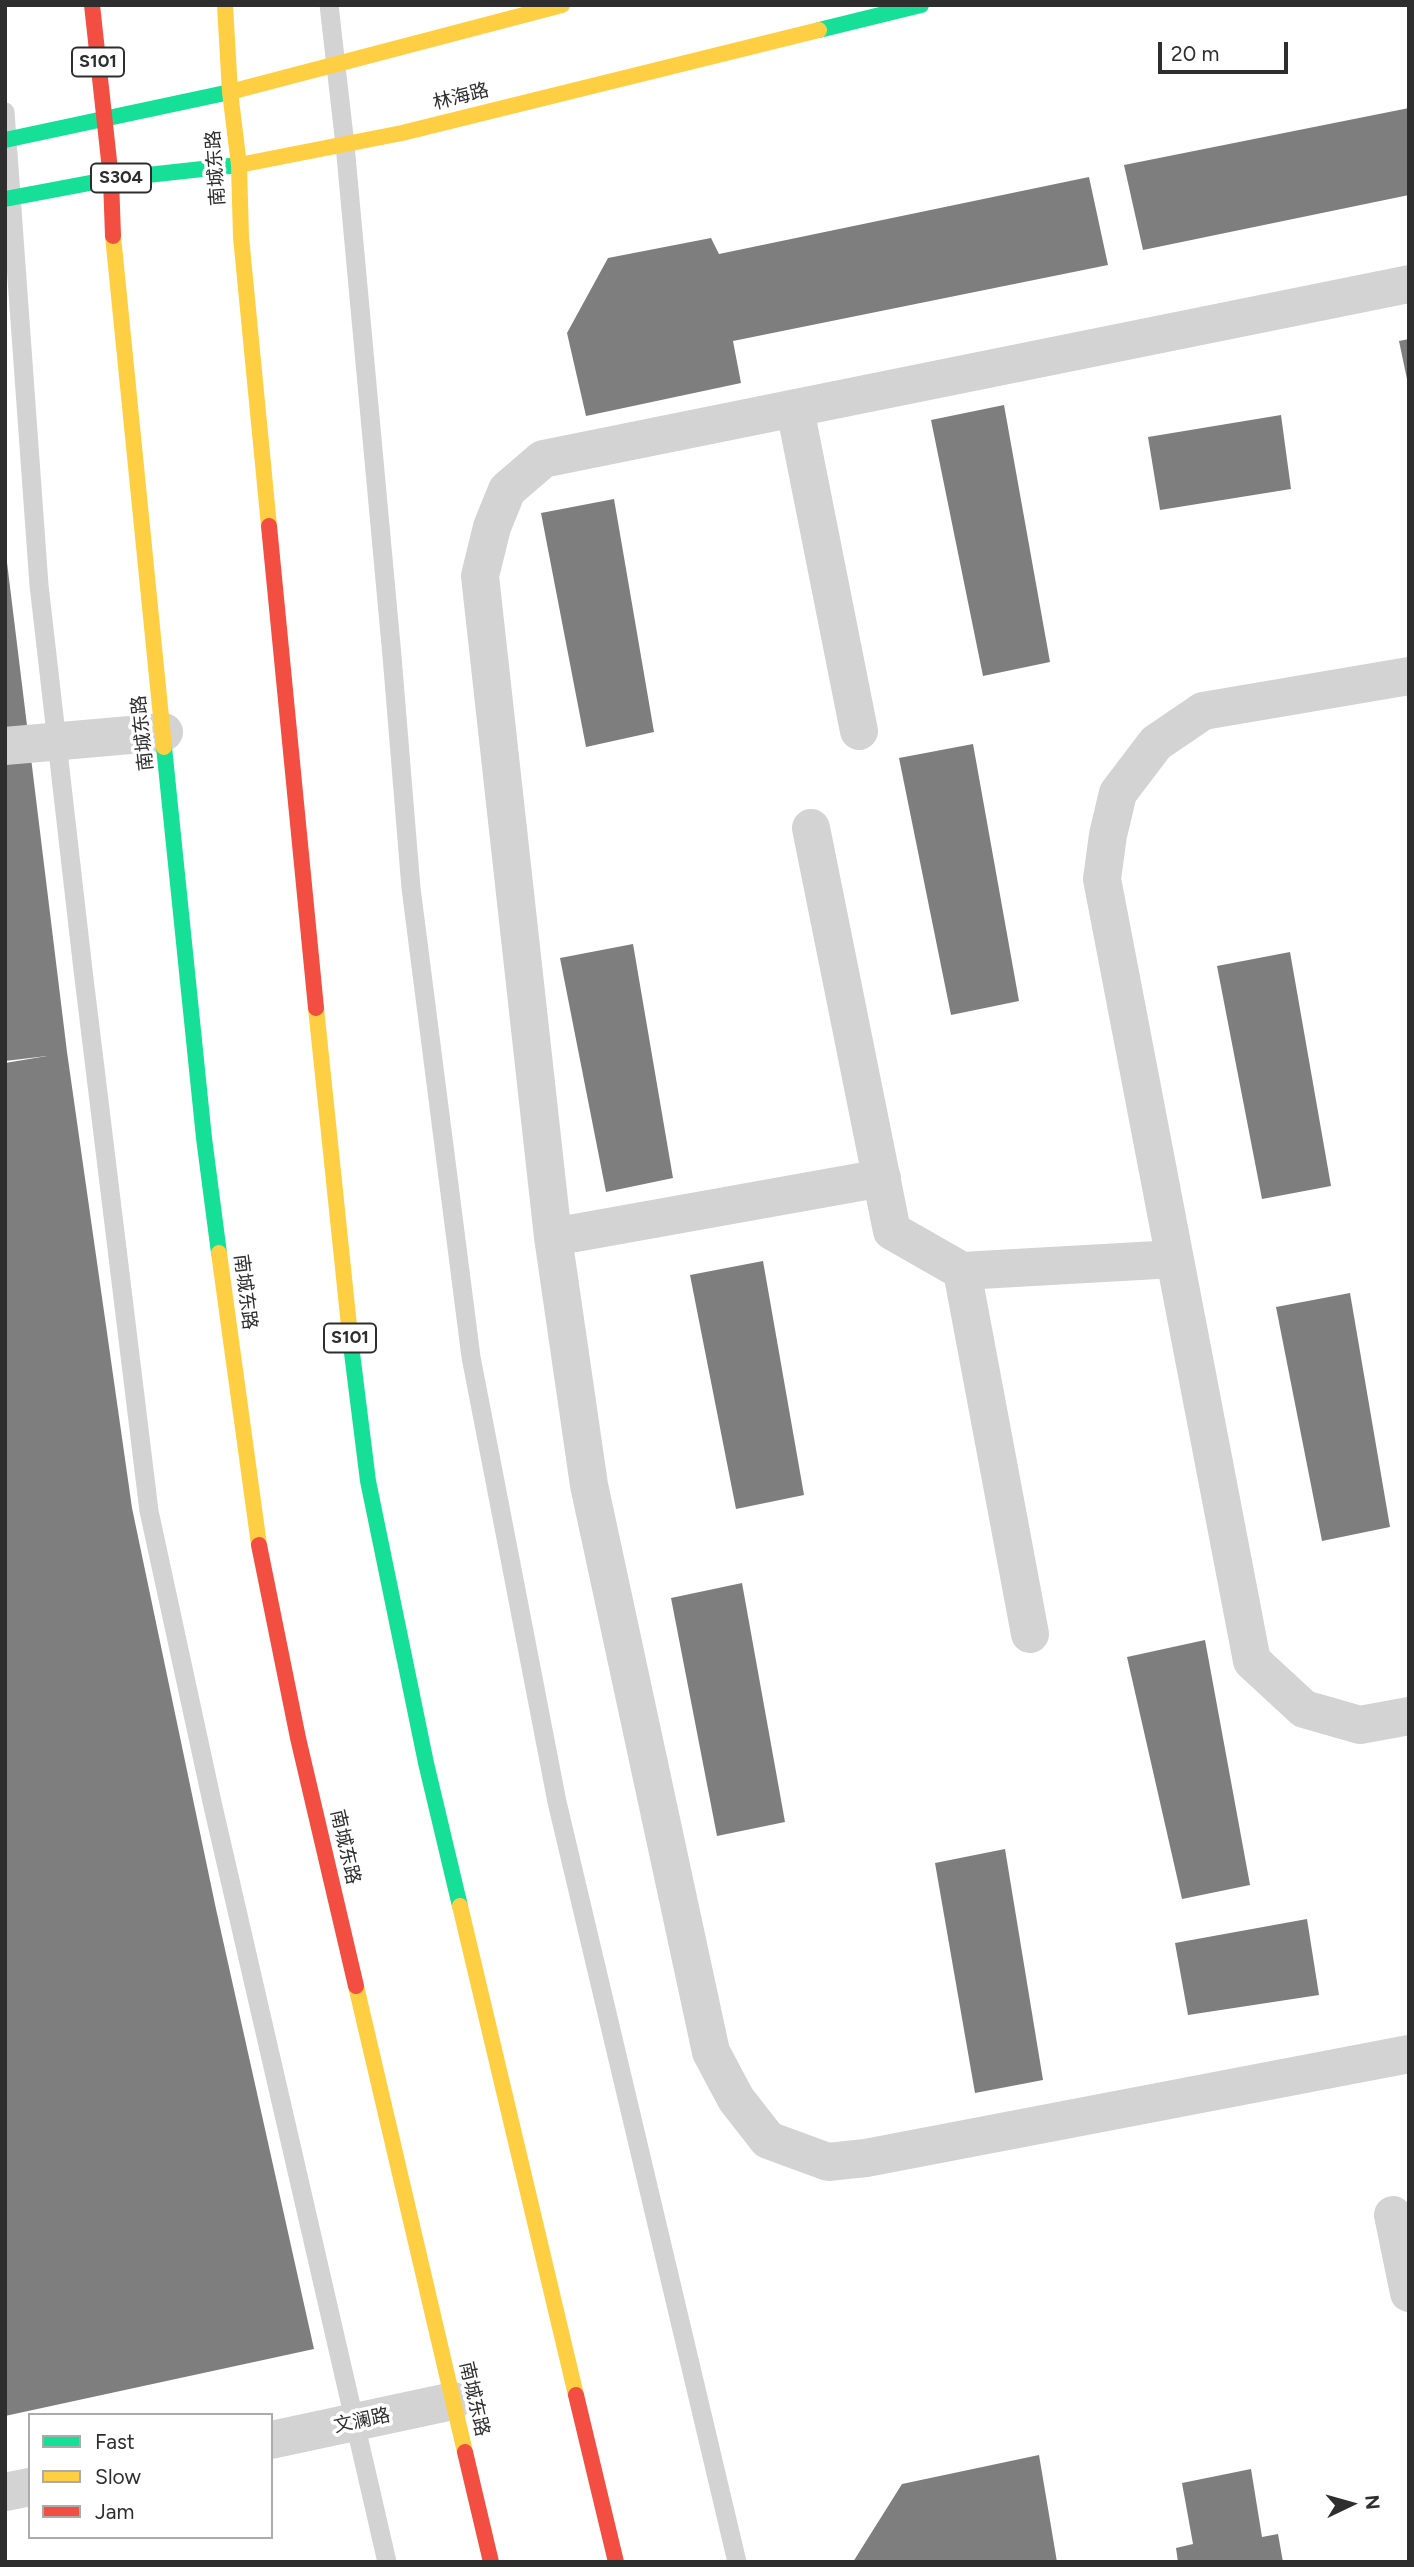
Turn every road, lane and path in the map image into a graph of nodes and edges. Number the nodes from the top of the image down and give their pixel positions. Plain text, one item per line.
1 (92, 5) edge
2 (225, 5) edge
3 (329, 5) edge
4 (562, 5) edge
5 (921, 5) edge
6 (334, 63) junction
7 (230, 92) junction
8 (5, 112) edge
9 (104, 119) junction
10 (7, 139) edge
11 (345, 145) junction
12 (239, 165) junction
13 (111, 179) junction
14 (9, 198) edge
15 (1409, 284) edge
16 (795, 408) junction
17 (1409, 676) edge
18 (859, 731) dead end
19 (164, 732) junction
20 (57, 741) junction
21 (5, 746) edge
22 (811, 828) dead end
23 (882, 1178) junction
24 (553, 1237) junction
25 (1175, 1259) junction
26 (962, 1271) junction
27 (1030, 1634) dead end
28 (1409, 1716) edge
29 (1409, 2054) edge
30 (1393, 2215) dead end
31 (1409, 2292) edge
32 (453, 2401) junction
33 (354, 2423) junction
34 (273, 2440) edge
35 (28, 2487) edge
36 (5, 2492) edge
37 (387, 2562) edge
38 (491, 2562) edge
39 (616, 2562) edge
40 (737, 2562) edge

1 - 9 main road, 南城东路 / S101
2 - 7 main road, 南城东路 / S101
3 - 6 lane
4 - 6 main road
5 - 11 main road, 林海路
6 - 7 main road
6 - 11 lane
7 - 9 main road
7 - 12 main road, 南城东路 / S101
8 - 10 lane
9 - 10 main road
9 - 13 main road, 南城东路 / S101
10 - 14 lane
11 - 12 main road, 林海路
11 - 40 lane
12 - 13 main road, 林海路 / S304
12 - 39 main road, 南城东路 / S101
13 - 14 main road, 林海路 / S304
13 - 19 main road, 南城东路 / S101
14 - 20 lane
15 - 16 street
16 - 18 street
16 - 24 street
17 - 25 street
19 - 20 street
19 - 32 main road, 南城东路 / S101
20 - 21 street
20 - 33 lane
22 - 23 street
23 - 24 street
23 - 26 street
24 - 29 street
25 - 26 street
25 - 28 street
26 - 27 street
30 - 31 street
32 - 33 street, 文澜路
32 - 38 main road, 南城东路 / S101
33 - 34 street, 文澜路
33 - 37 lane
35 - 36 street

